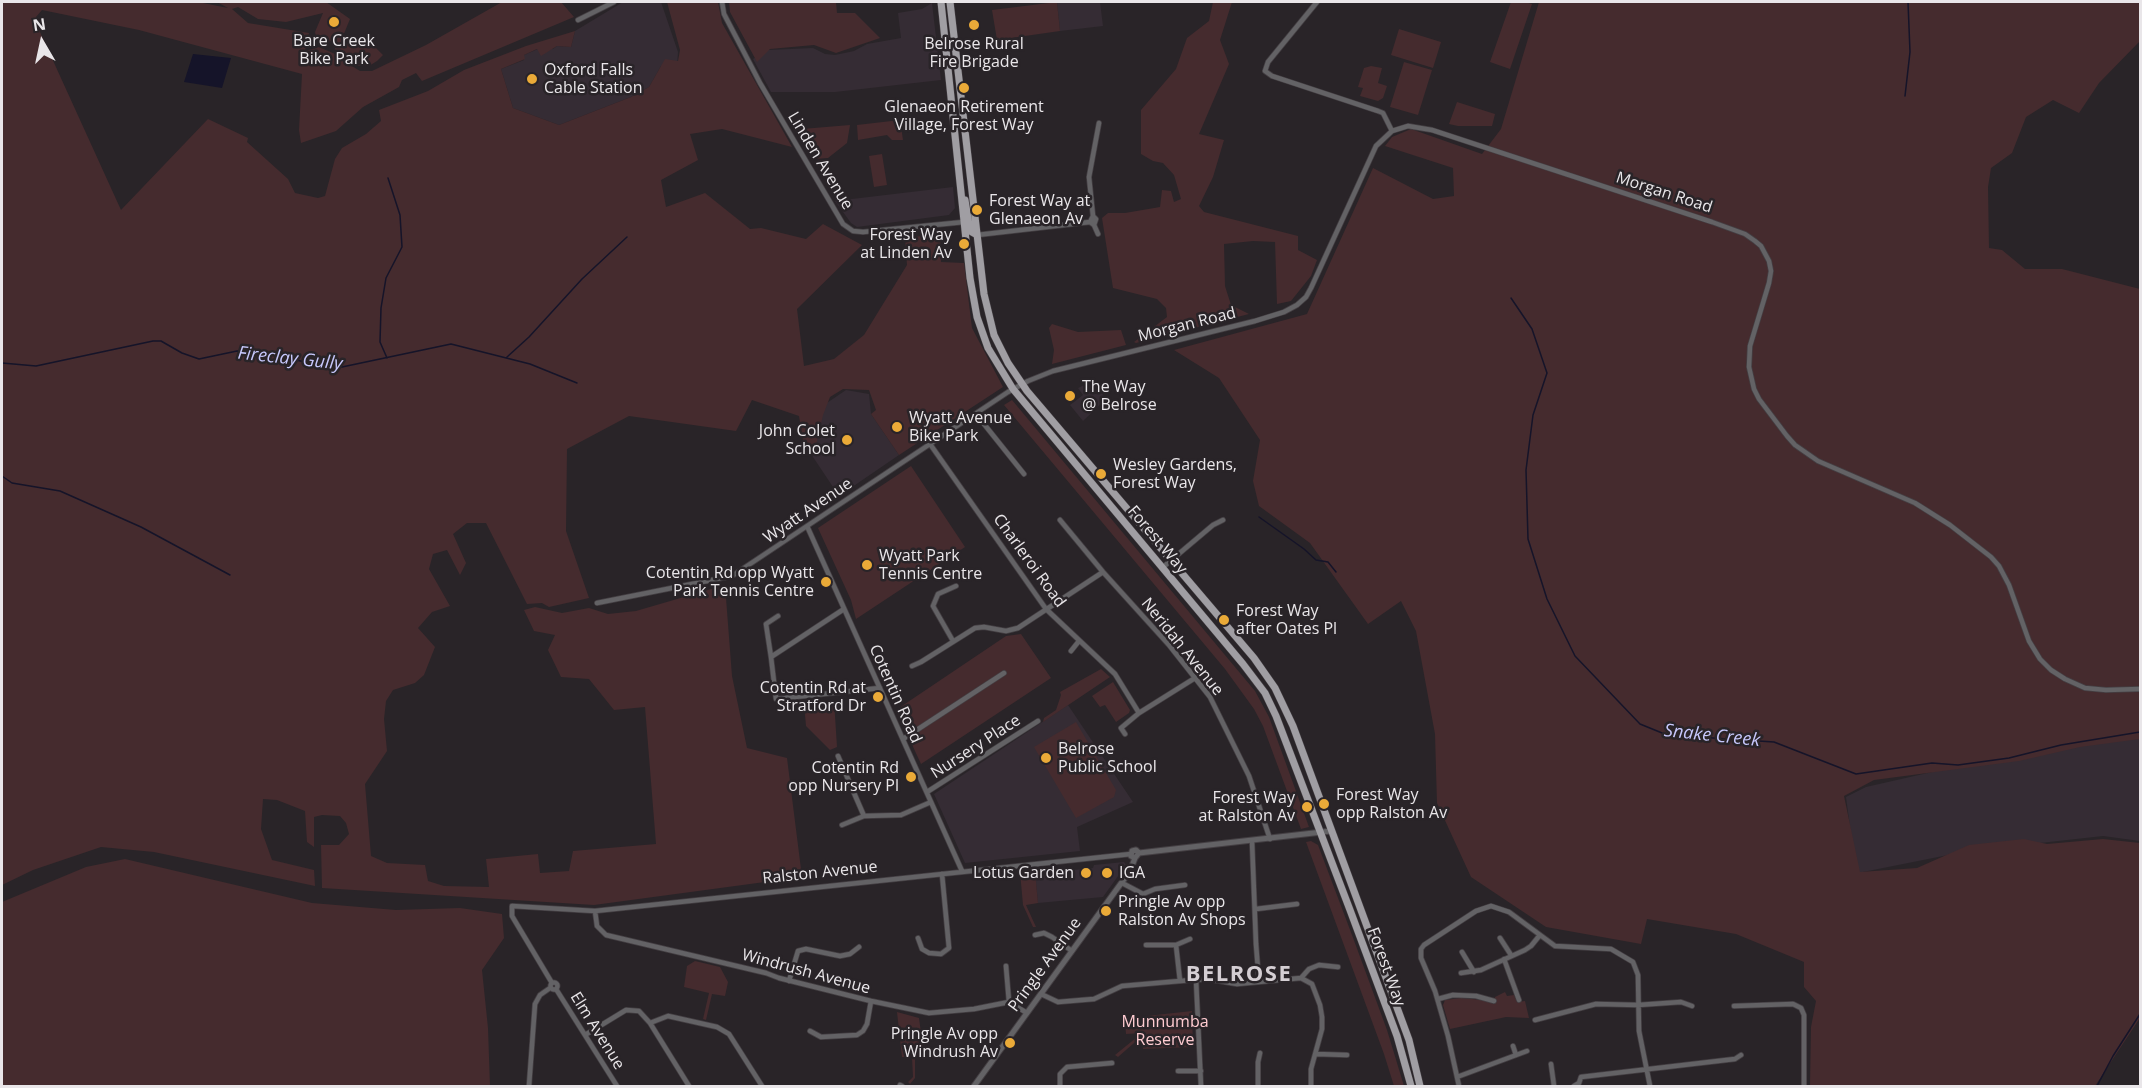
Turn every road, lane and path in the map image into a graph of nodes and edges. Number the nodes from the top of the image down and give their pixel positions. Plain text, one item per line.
1 (614, 2) edge
2 (722, 2) edge
3 (941, 2) edge
4 (950, 2) edge
5 (1317, 2) edge
6 (578, 20) dead end
7 (1099, 123) dead end
8 (1392, 130) junction
9 (960, 189) junction
10 (964, 222) junction
11 (1092, 224) junction
12 (1098, 234) dead end
13 (977, 235) junction
14 (970, 278) junction
15 (1022, 384) junction
16 (1012, 389) junction
17 (976, 414) junction
18 (930, 444) junction
19 (1024, 474) dead end
20 (1060, 520) dead end
21 (1223, 520) dead end
22 (807, 526) junction
23 (1171, 561) junction
24 (1162, 568) junction
25 (1103, 572) junction
26 (956, 586) dead end
27 (597, 603) dead end
28 (844, 609) junction
29 (1046, 609) junction
30 (778, 616) dead end
31 (953, 641) junction
32 (1079, 642) junction
33 (1071, 651) dead end
34 (771, 657) junction
35 (912, 666) dead end
36 (1004, 673) dead end
37 (1195, 678) junction
38 (880, 688) junction
39 (2140, 689) edge
40 (1139, 713) junction
41 (1038, 721) dead end
42 (1125, 734) dead end
43 (903, 739) junction
44 (838, 756) dead end
45 (927, 792) junction
46 (931, 802) junction
47 (864, 816) junction
48 (842, 825) dead end
49 (1331, 831) junction
50 (1321, 833) junction
51 (1270, 839) junction
52 (1252, 841) junction
53 (1135, 855) junction
54 (962, 871) junction
55 (942, 874) junction
56 (1122, 882) junction
57 (1185, 885) dead end
58 (1297, 904) dead end
59 (512, 906) joint
60 (1256, 909) junction
61 (595, 911) junction
62 (1035, 935) dead end
63 (1540, 935) junction
64 (918, 938) dead end
65 (1500, 938) dead end
66 (1190, 939) dead end
67 (1146, 945) dead end
68 (1176, 945) junction
69 (860, 947) dead end
70 (1072, 951) junction
71 (1462, 952) dead end
72 (1511, 955) junction
73 (1504, 959) junction
74 (1006, 966) dead end
75 (1338, 967) dead end
76 (1474, 972) junction
77 (1461, 973) dead end
78 (1301, 978) junction
79 (1196, 979) junction
80 (789, 981) junction
81 (1180, 981) junction
82 (1259, 982) junction
83 (553, 986) junction
84 (1041, 994) junction
85 (1437, 999) junction
86 (1519, 1000) dead end
87 (871, 1001) junction
88 (1494, 1001) dead end
89 (1009, 1002) junction
90 (1638, 1005) junction
91 (1692, 1006) dead end
92 (1734, 1006) dead end
93 (1027, 1013) junction
94 (1535, 1020) dead end
95 (650, 1023) junction
96 (810, 1031) dead end
97 (585, 1035) junction
98 (1513, 1046) dead end
99 (1527, 1051) dead end
100 (1260, 1053) dead end
101 (1316, 1054) junction
102 (1347, 1055) dead end
103 (1516, 1055) junction
104 (1741, 1055) dead end
105 (1112, 1063) dead end
106 (1551, 1064) dead end
107 (1648, 1069) junction
108 (1178, 1071) dead end
109 (1201, 1071) junction
110 (1456, 1077) junction
111 (530, 1086) edge
112 (617, 1086) edge
113 (689, 1086) edge
114 (762, 1086) edge
115 (974, 1086) edge
116 (1060, 1086) edge
117 (1201, 1086) edge
118 (1258, 1086) edge
119 (1311, 1086) edge
120 (1412, 1086) edge
121 (1420, 1086) edge
122 (1458, 1086) edge
123 (1554, 1086) edge
124 (1574, 1086) edge
125 (1650, 1086) edge
126 (1804, 1086) edge

1 - 6 street
2 - 10 street, Linden Avenue
3 - 9 main road, Forest Way
4 - 13 main road, Forest Way
5 - 8 street
7 - 11 street
8 - 15 street, Morgan Road
8 - 39 street, Morgan Road
9 - 10 main road, Forest Way
9 - 13 main road
10 - 14 main road, Forest Way
11 - 12 street
11 - 13 street
13 - 14 main road
13 - 15 main road, Forest Way
14 - 16 main road, Forest Way
15 - 16 street, Morgan Road
15 - 23 main road, Forest Way
16 - 17 street, Wyatt Avenue
16 - 24 main road, Forest Way
17 - 18 street, Wyatt Avenue
17 - 19 street
18 - 22 street, Wyatt Avenue
18 - 29 street, Charleroi Road
20 - 25 street, Neridah Avenue
21 - 23 street
22 - 27 street, Wyatt Avenue
22 - 28 street, Cotentin Road
23 - 24 street
23 - 49 main road, Forest Way
24 - 50 main road, Forest Way
25 - 29 street
25 - 37 street, Neridah Avenue
26 - 31 street
28 - 34 street
28 - 38 street, Cotentin Road
29 - 31 street
29 - 32 street, Charleroi Road
30 - 34 street
31 - 35 street
32 - 33 street
32 - 40 street, Charleroi Road
34 - 38 street
36 - 43 street
37 - 40 street
37 - 51 street, Neridah Avenue
38 - 43 street, Cotentin Road
40 - 42 street
41 - 45 street, Nursery Place
43 - 45 street, Cotentin Road
44 - 47 street
45 - 46 street, Cotentin Road
46 - 47 street
46 - 54 street, Cotentin Road
47 - 48 street
49 - 50 street, Ralston Avenue
49 - 121 main road, Forest Way
50 - 51 street, Ralston Avenue
50 - 120 main road, Forest Way
51 - 52 street, Ralston Avenue
52 - 53 street, Ralston Avenue
52 - 60 street
53 - 54 street, Ralston Avenue
53 - 56 street, Pringle Avenue
54 - 55 street, Ralston Avenue
55 - 61 street, Ralston Avenue
55 - 64 street
56 - 57 street
56 - 70 street, Pringle Avenue
58 - 60 street
59 - 61 street, Ralston Avenue
59 - 83 street, Elm Avenue
60 - 82 street
61 - 80 street, Windrush Avenue
62 - 70 street
63 - 72 street
63 - 85 street
63 - 90 street
65 - 72 street
66 - 68 street
67 - 68 street
68 - 81 street
69 - 80 street
70 - 84 street, Pringle Avenue
71 - 76 street
72 - 73 street
73 - 76 street
73 - 86 street
74 - 89 street
75 - 78 street
76 - 77 street
78 - 82 street
78 - 101 street
79 - 81 street
79 - 82 street
79 - 109 street
80 - 87 street, Windrush Avenue
81 - 84 street
83 - 97 street, Elm Avenue
83 - 111 street
84 - 93 street, Pringle Avenue
85 - 88 street
85 - 110 street
87 - 89 street, Windrush Avenue
87 - 96 street
89 - 93 street
90 - 91 street
90 - 94 street
90 - 107 street
92 - 126 street
93 - 115 street, Pringle Avenue
95 - 97 street
95 - 113 street
95 - 114 street
97 - 112 street, Elm Avenue
98 - 103 street
99 - 103 street
100 - 118 street
101 - 102 street
101 - 119 street
103 - 110 street
104 - 107 street
105 - 116 street
106 - 123 street
107 - 124 street
107 - 125 street
108 - 109 street
109 - 117 street
110 - 122 street

